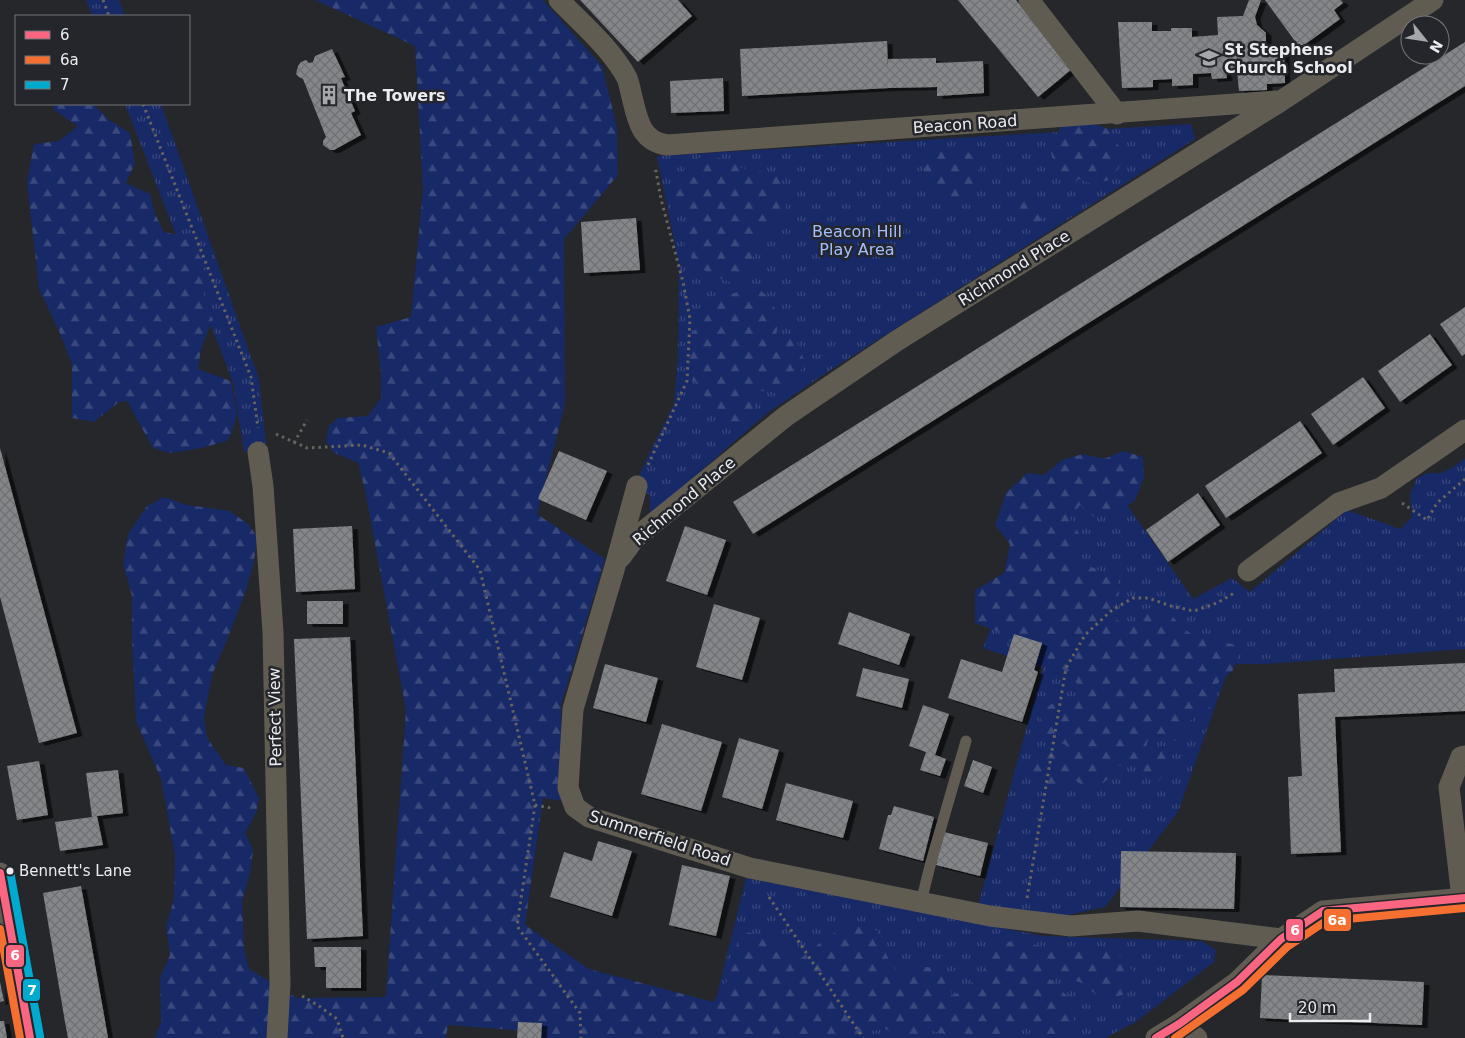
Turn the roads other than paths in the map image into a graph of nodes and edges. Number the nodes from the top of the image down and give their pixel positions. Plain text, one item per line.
1 (559, 0) edge
2 (1029, 0) edge
3 (1434, 0) edge
4 (1281, 101) junction
5 (1117, 114) junction
6 (1465, 430) edge
7 (258, 452) road end
8 (637, 486) road end
9 (616, 563) junction
10 (1252, 568) road end
11 (966, 741) dead end
12 (1465, 756) edge
13 (0, 873) edge
14 (1463, 898) edge
15 (921, 902) junction
16 (1281, 939) junction
17 (1180, 1024) junction
18 (30, 1038) edge
19 (277, 1038) edge
20 (1156, 1038) edge
21 (1197, 1038) edge

1 - 5 street, Beacon Road
2 - 5 street
3 - 4 street, Richmond Place
4 - 5 street, Beacon Road
4 - 9 street, Richmond Place
6 - 10 street
7 - 19 street, Perfect View
8 - 9 street, Summerfield Road
9 - 15 street, Summerfield Road
11 - 15 lane
12 - 14 street
13 - 18 street
14 - 16 street
15 - 16 street, Summerfield Road
16 - 17 street
17 - 20 street
17 - 21 street

